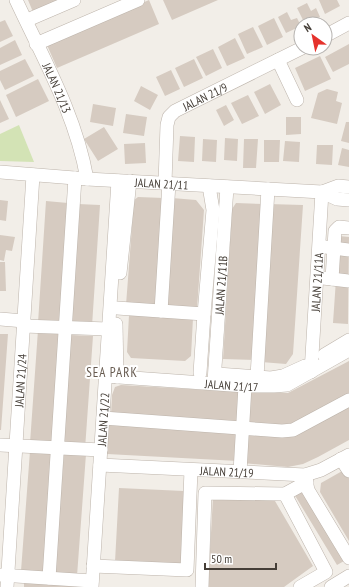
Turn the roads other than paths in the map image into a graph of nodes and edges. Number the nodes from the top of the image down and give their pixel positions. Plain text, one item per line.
1 (16, 0) edge
2 (24, 0) edge
3 (74, 0) edge
4 (138, 0) edge
5 (32, 18) junction
6 (349, 24) edge
7 (333, 32) edge
8 (40, 43) junction
9 (293, 52) edge
10 (278, 60) junction
11 (298, 100) dead end
12 (0, 172) edge
13 (33, 175) junction
14 (81, 178) junction
15 (124, 181) junction
16 (167, 183) junction
17 (209, 186) junction
18 (228, 187) junction
19 (349, 187) edge
20 (268, 189) junction
21 (322, 192) junction
22 (349, 200) edge
23 (349, 228) edge
24 (319, 246) junction
25 (334, 248) junction
26 (349, 250) edge
27 (317, 277) junction
28 (332, 279) junction
29 (349, 281) edge
30 (114, 311) junction
31 (160, 311) junction
32 (204, 314) junction
33 (0, 319) edge
34 (23, 324) junction
35 (65, 328) junction
36 (108, 329) junction
37 (349, 340) edge
38 (349, 350) edge
39 (312, 367) junction
40 (111, 372) junction
41 (200, 373) junction
42 (257, 377) junction
43 (214, 379) junction
44 (245, 386) junction
45 (349, 400) edge
46 (103, 418) junction
47 (243, 427) junction
48 (0, 445) edge
49 (16, 446) junction
50 (57, 448) junction
51 (100, 450) junction
52 (345, 457) edge
53 (100, 465) junction
54 (191, 470) junction
55 (349, 471) edge
56 (240, 472) junction
57 (306, 479) junction
58 (285, 494) junction
59 (349, 558) edge
60 (93, 566) junction
61 (349, 576) edge
62 (49, 578) junction
63 (5, 579) edge
64 (92, 584) edge
65 (202, 587) edge
66 (300, 587) edge
67 (331, 587) edge

1 - 8 street, JALAN 21/13
2 - 5 street
3 - 5 street
4 - 8 street
5 - 8 street
6 - 7 street
8 - 14 street, JALAN 21/13
9 - 10 street, JALAN 21/9
10 - 11 street
10 - 16 street, JALAN 21/9
12 - 13 street, JALAN 21/11
13 - 14 street, JALAN 21/11
13 - 34 street, JALAN 21/24
14 - 15 street, JALAN 21/11
14 - 35 street, JALAN 21/13
15 - 16 street, JALAN 21/11
15 - 30 street, JALAN 21/22
16 - 17 street, JALAN 21/11
16 - 31 street
17 - 18 street, JALAN 21/11
17 - 32 street, JALAN 21/11B
18 - 20 street, JALAN 21/11
18 - 43 street, JALAN 21/11B
19 - 21 street, JALAN 21/11
20 - 21 street, JALAN 21/11
20 - 42 street
21 - 22 street, JALAN 21/11
21 - 24 street, JALAN 21/11A
23 - 25 street
24 - 25 street
24 - 27 street, JALAN 21/11A
25 - 26 street
25 - 28 street
27 - 28 street
27 - 39 street, JALAN 21/11A
28 - 29 street
30 - 31 street
30 - 36 street, JALAN 21/22
30 - 40 street
31 - 32 street
32 - 41 street, JALAN 21/11B
33 - 34 street
34 - 35 street
34 - 49 street, JALAN 21/24
35 - 36 street
35 - 50 street, JALAN 21/13
36 - 40 street, JALAN 21/22
37 - 39 street, JALAN 21/17
38 - 39 street, JALAN 21/17
39 - 42 street, JALAN 21/17
39 - 44 street, JALAN 21/17
40 - 41 street, JALAN 21/17
40 - 43 street, JALAN 21/17
40 - 46 street, JALAN 21/22
41 - 43 street, JALAN 21/17
42 - 43 street, JALAN 21/17
43 - 44 street, JALAN 21/17
44 - 47 street
45 - 47 street
46 - 47 street
46 - 51 street, JALAN 21/22
47 - 56 street
48 - 49 street
49 - 50 street
49 - 63 street, JALAN 21/24
50 - 51 street
50 - 62 street, JALAN 21/13
51 - 53 street, JALAN 21/22
52 - 55 street
52 - 57 street, JALAN 21/19
53 - 54 street, JALAN 21/19
53 - 60 street, JALAN 21/22
54 - 56 street, JALAN 21/19
54 - 60 street
56 - 57 street, JALAN 21/19
57 - 58 street
57 - 59 street
58 - 65 street
58 - 66 street
60 - 64 street, JALAN 21/22
61 - 67 street
62 - 63 street
62 - 64 street

